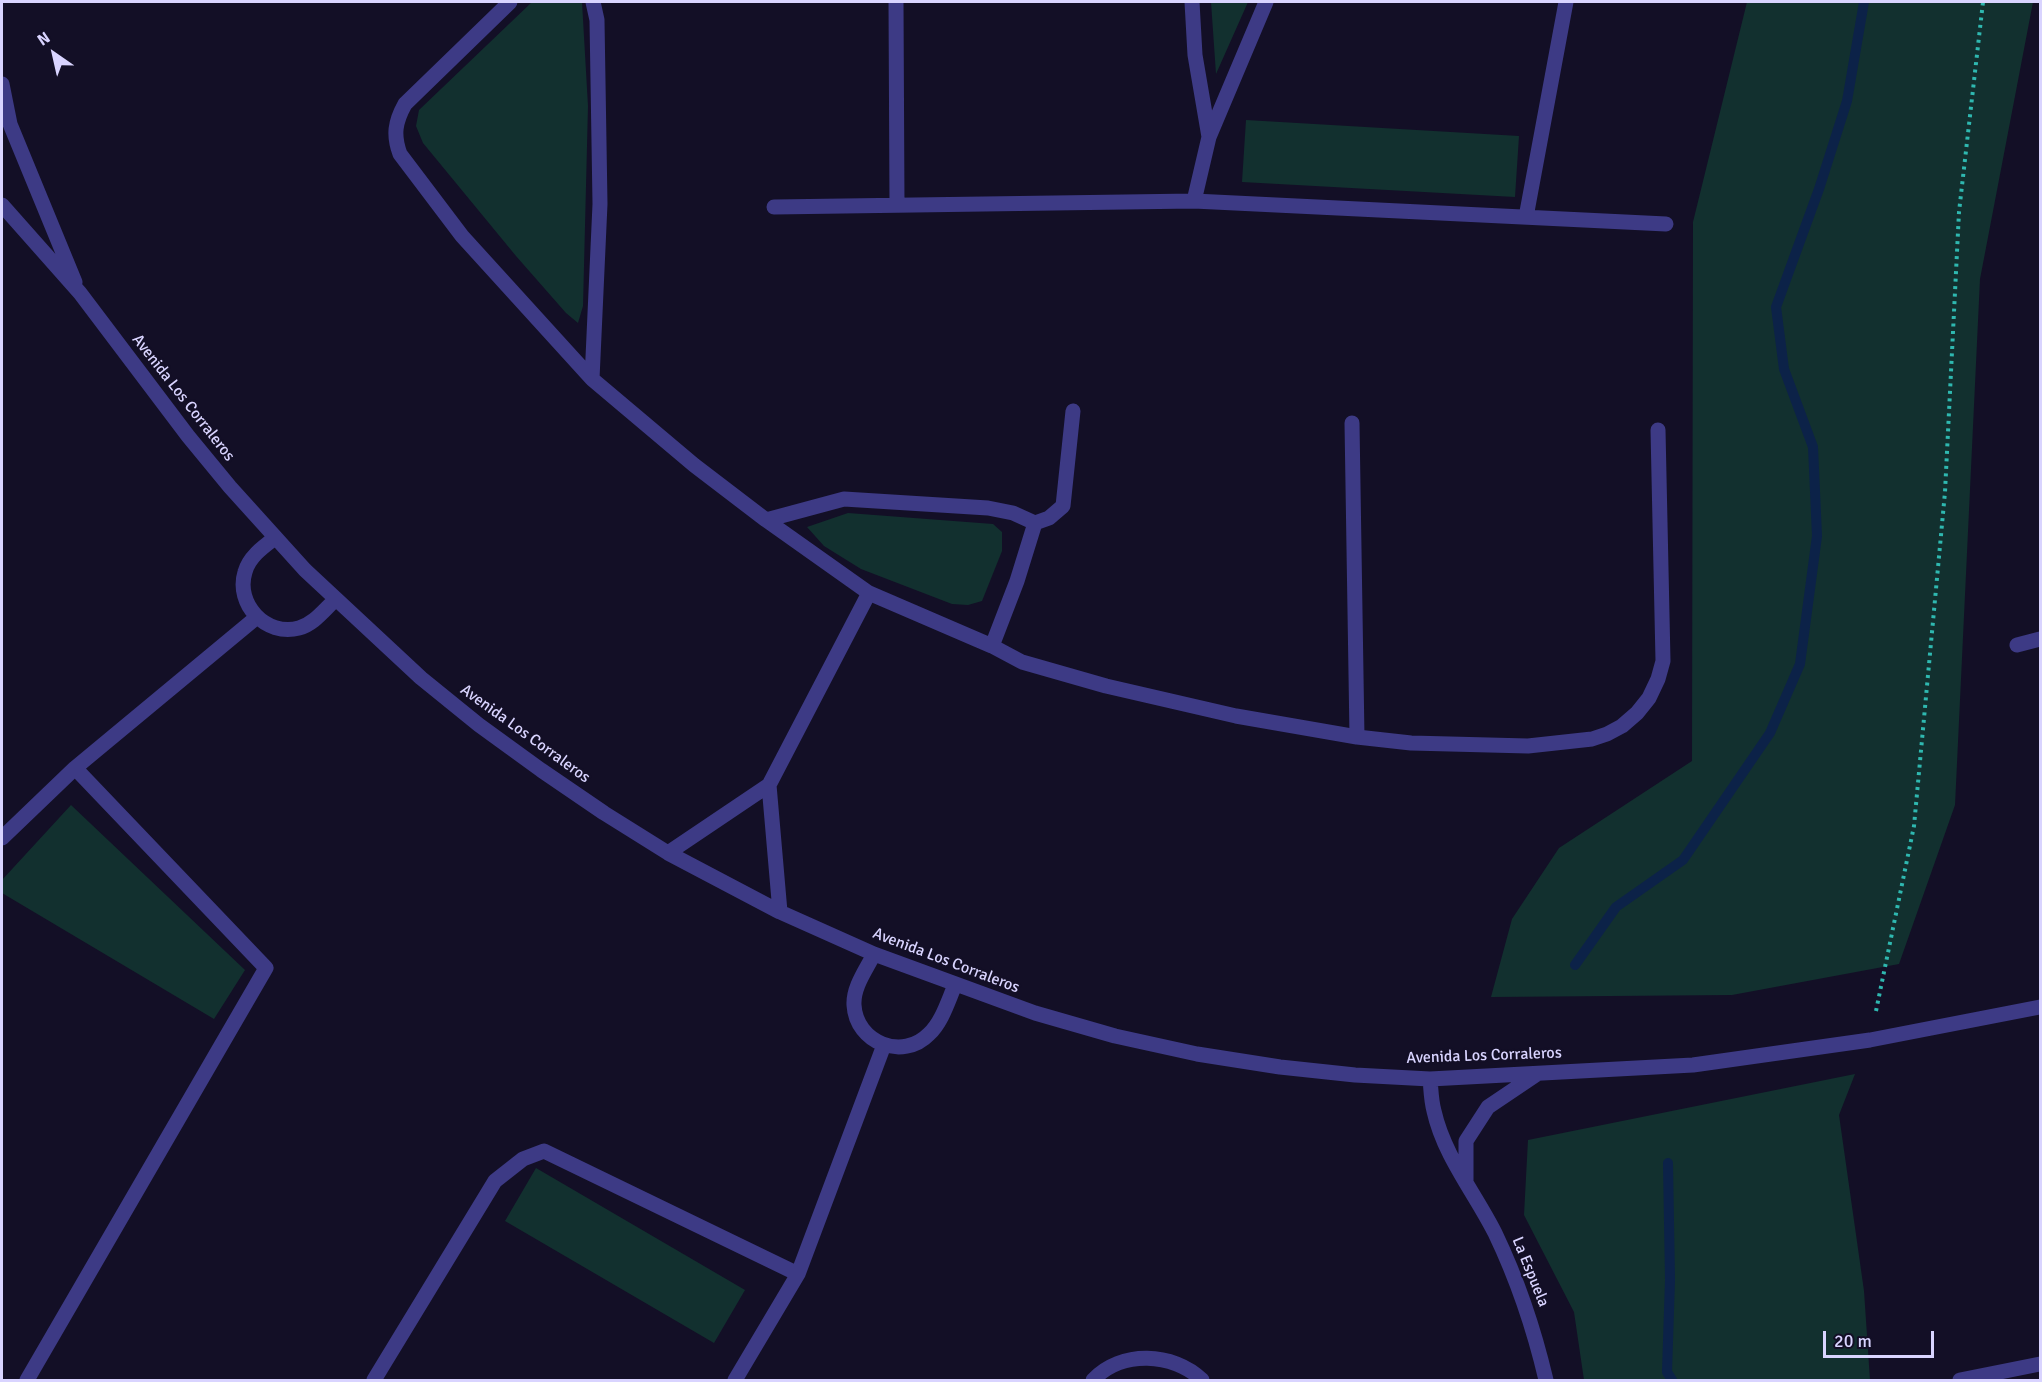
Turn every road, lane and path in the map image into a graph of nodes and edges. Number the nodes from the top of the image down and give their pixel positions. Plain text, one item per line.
1 (510, 2) edge
2 (593, 2) edge
3 (896, 2) edge
4 (1192, 2) edge
5 (1266, 2) edge
6 (1566, 2) edge
7 (1983, 2) edge
8 (2, 84) edge
9 (1209, 137) junction
10 (1194, 201) junction
11 (897, 205) junction
12 (2, 206) edge
13 (774, 207) dead end
14 (1526, 217) junction
15 (1665, 224) dead end
16 (80, 293) junction
17 (592, 379) junction
18 (1073, 411) dead end
19 (1352, 423) dead end
20 (1658, 430) dead end
21 (766, 520) junction
22 (1035, 523) junction
23 (275, 537) junction
24 (869, 593) junction
25 (335, 600) junction
26 (257, 617) junction
27 (2040, 639) edge
28 (2017, 645) dead end
29 (992, 646) junction
30 (1357, 737) junction
31 (75, 768) junction
32 (769, 785) junction
33 (2, 838) edge
34 (668, 853) junction
35 (780, 912) junction
36 (874, 954) junction
37 (955, 985) junction
38 (2040, 1007) edge
39 (1870, 1040) junction
40 (884, 1045) junction
41 (1538, 1073) junction
42 (1430, 1079) junction
43 (1466, 1183) junction
44 (798, 1274) junction
45 (2040, 1364) edge
46 (27, 1380) edge
47 (374, 1380) edge
48 (735, 1380) edge
49 (1093, 1380) edge
50 (1202, 1380) edge
51 (1546, 1380) edge
52 (1960, 1380) edge

1 - 17 street
2 - 17 street
3 - 11 street
4 - 9 street
5 - 9 street
6 - 14 street
7 - 39 path
8 - 16 street, Avenida Los Corraleros
9 - 10 street
10 - 11 street
10 - 14 street
11 - 13 street
12 - 16 street, Avenida Los Corraleros
14 - 15 street
16 - 23 street, Avenida Los Corraleros
17 - 21 street
18 - 22 street
19 - 30 street
20 - 30 street
21 - 22 street
21 - 24 street
22 - 29 street
23 - 25 street, Avenida Los Corraleros
23 - 26 street
24 - 29 street
24 - 32 street
25 - 26 street
25 - 34 street, Avenida Los Corraleros
26 - 31 street
27 - 28 street
29 - 30 street
31 - 33 street
31 - 46 street
32 - 34 street
32 - 35 street
34 - 35 street, Avenida Los Corraleros
35 - 36 street, Avenida Los Corraleros
36 - 37 street, Avenida Los Corraleros
36 - 40 street
37 - 40 street
37 - 42 street, Avenida Los Corraleros
38 - 39 street, Avenida Los Corraleros
39 - 41 street, Avenida Los Corraleros
40 - 44 street
41 - 42 street, Avenida Los Corraleros
41 - 43 street, La Espuela
42 - 43 street, La Espuela
43 - 51 street, La Espuela
44 - 47 street
44 - 48 street
45 - 52 street
49 - 50 street

